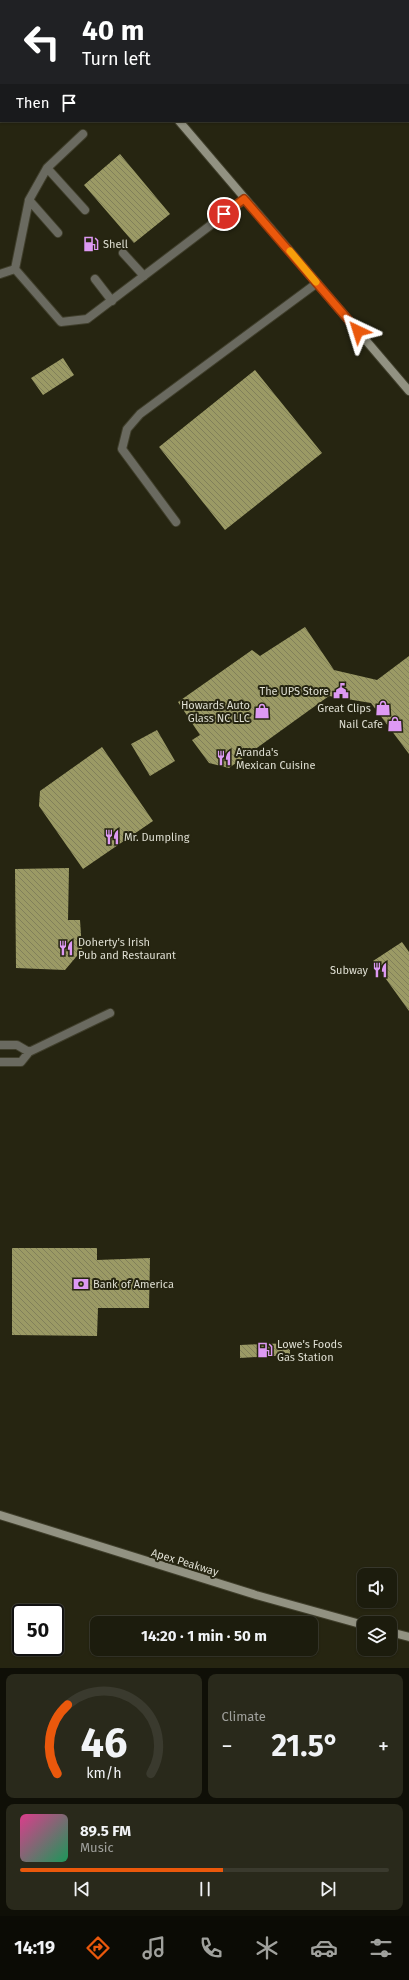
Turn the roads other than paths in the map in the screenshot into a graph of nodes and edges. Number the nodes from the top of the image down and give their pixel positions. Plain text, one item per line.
1 (180, 122) edge
2 (83, 134) dead end
3 (47, 168) junction
4 (244, 199) junction
5 (30, 200) junction
6 (85, 210) dead end
7 (58, 234) dead end
8 (123, 253) dead end
9 (15, 269) junction
10 (0, 274) edge
11 (144, 276) junction
12 (95, 279) dead end
13 (317, 283) junction
14 (112, 300) junction
15 (409, 391) edge
16 (176, 522) dead end
17 (110, 1013) dead end
18 (0, 1044) edge
19 (29, 1052) junction
20 (0, 1062) edge
21 (0, 1515) edge
22 (357, 1623) edge
23 (397, 1634) edge
24 (409, 1637) edge

1 - 4 main road
2 - 3 lane
3 - 5 lane
3 - 6 lane
4 - 11 lane
4 - 13 main road
5 - 7 lane
5 - 9 lane
8 - 11 lane
9 - 10 lane
9 - 14 lane
11 - 14 lane
12 - 14 lane
13 - 15 main road
13 - 16 lane
17 - 19 lane
18 - 19 lane
19 - 20 lane
21 - 22 main road, Apex Peakway
23 - 24 main road

